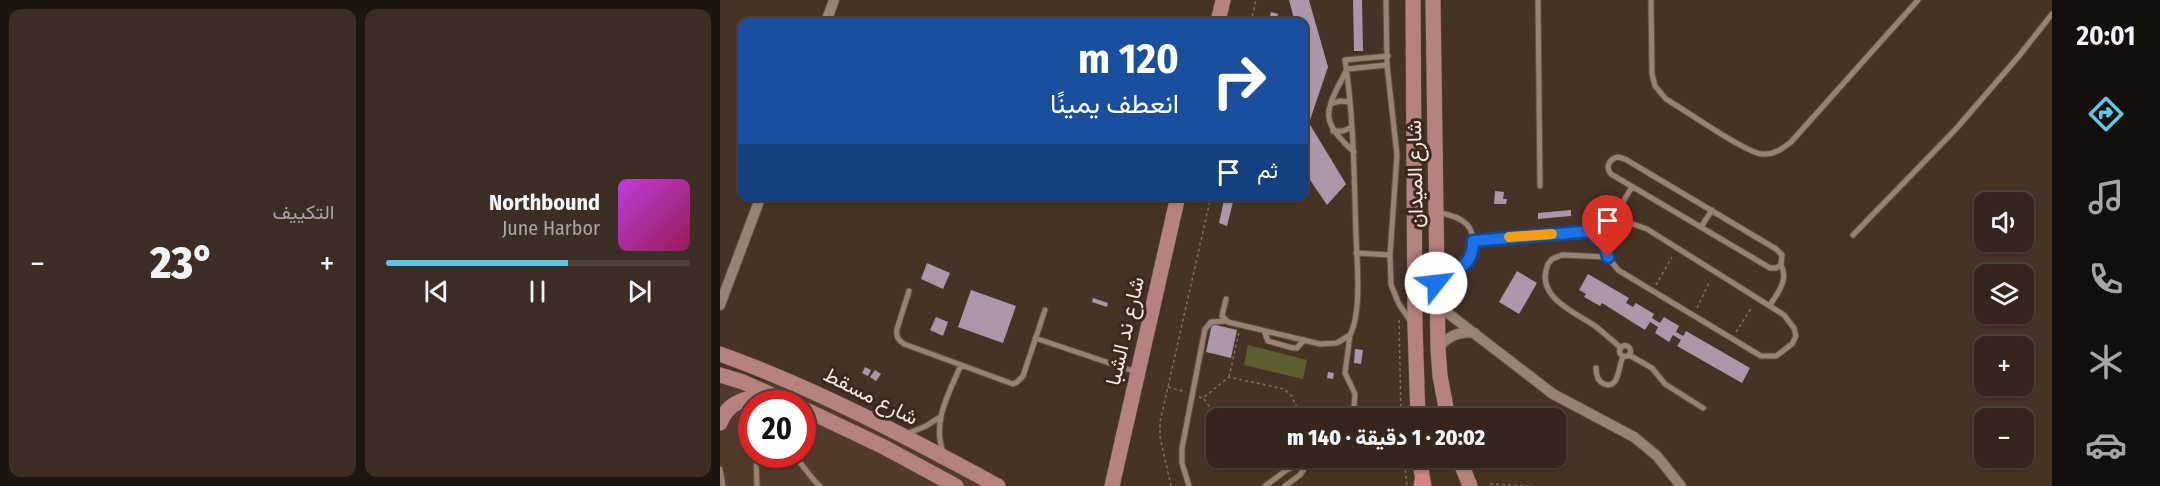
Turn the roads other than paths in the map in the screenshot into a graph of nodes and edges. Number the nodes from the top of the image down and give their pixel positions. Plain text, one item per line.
1 (834, 0) edge
2 (1223, 0) edge
3 (1386, 0) edge
4 (1413, 0) edge
5 (1433, 0) edge
6 (1538, 0) edge
7 (1651, 0) edge
8 (1918, 0) edge
9 (2052, 14) edge
10 (827, 18) edge
11 (1219, 18) edge
12 (1388, 56) junction
13 (1387, 65) junction
14 (1347, 69) junction
15 (1350, 102) junction
16 (1330, 104) junction
17 (1352, 127) junction
18 (1333, 131) junction
19 (1354, 152) junction
20 (1540, 186) dead end
21 (1632, 187) junction
22 (759, 201) edge
23 (1177, 201) edge
24 (1712, 210) junction
25 (1437, 212) junction
26 (1612, 220) junction
27 (1616, 226) junction
28 (1701, 227) junction
29 (1592, 231) junction
30 (1853, 235) dead end
31 (1473, 241) junction
32 (1604, 241) junction
33 (1356, 253) junction
34 (1390, 255) junction
35 (1608, 257) junction
36 (1781, 265) junction
37 (1436, 283) junction
38 (909, 291) dead end
39 (1226, 299) dead end
40 (1436, 304) junction
41 (720, 305) edge
42 (1770, 305) junction
43 (1045, 310) dead end
44 (1225, 321) junction
45 (1415, 327) junction
46 (1264, 331) junction
47 (1475, 333) junction
48 (1350, 335) junction
49 (1035, 338) junction
50 (1304, 340) junction
51 (1438, 349) junction
52 (720, 354) edge
53 (1626, 356) junction
54 (961, 365) junction
55 (1596, 368) dead end
56 (1137, 373) junction
57 (720, 375) edge
58 (760, 390) edge
59 (738, 401) edge
60 (1354, 408) edge
61 (1418, 408) edge
62 (1446, 408) edge
63 (1703, 408) dead end
64 (816, 415) edge
65 (940, 417) junction
66 (720, 423) edge
67 (902, 435) junction
68 (947, 458) junction
69 (720, 468) edge
70 (756, 468) edge
71 (804, 468) edge
72 (1293, 468) edge
73 (1305, 468) edge
74 (1420, 468) edge
75 (1463, 468) edge
76 (1111, 482) edge
77 (1422, 484) edge
78 (723, 486) edge
79 (757, 486) edge
80 (820, 486) edge
81 (956, 486) edge
82 (998, 486) edge
83 (1189, 486) edge
84 (1265, 486) edge
85 (1285, 486) edge
86 (1470, 486) edge
87 (1681, 486) edge

1 - 10 street
2 - 11 street
3 - 12 lane
4 - 45 street, شارع الميدان
5 - 25 street, شارع الميدان
6 - 20 lane
7 - 8 lane
9 - 30 lane
12 - 13 lane
12 - 14 lane
13 - 14 lane
13 - 34 lane
14 - 15 lane
14 - 16 lane
15 - 16 lane
15 - 17 lane
16 - 18 lane
17 - 18 lane
17 - 19 lane
18 - 19 lane
19 - 33 lane
21 - 24 lane
21 - 26 lane
21 - 28 lane
22 - 41 street
23 - 56 street, شارع ند الشبا
24 - 28 lane
24 - 36 lane
25 - 31 lane
25 - 37 street, شارع الميدان
26 - 27 lane
26 - 29 lane
27 - 32 lane
27 - 42 lane
28 - 36 lane
29 - 31 lane
29 - 32 lane
31 - 37 lane
32 - 35 lane
33 - 34 lane
33 - 48 lane
34 - 45 lane
35 - 42 lane
35 - 53 lane
36 - 42 lane
37 - 40 street, شارع الميدان
38 - 54 lane
39 - 44 lane
40 - 47 street
40 - 51 street, شارع الميدان
43 - 49 lane
44 - 46 lane
44 - 83 lane
45 - 61 street, شارع الميدان
46 - 50 lane
46 - 50 lane
47 - 51 street
47 - 87 street
48 - 50 lane
48 - 60 lane
49 - 54 lane
49 - 56 lane
51 - 62 street, شارع الميدان
52 - 67 street, شارع مسقط
53 - 55 lane
53 - 63 lane
54 - 65 lane
56 - 76 street, شارع ند الشبا
57 - 58 street
59 - 66 street
64 - 81 street, شارع مسقط
65 - 67 lane
65 - 68 lane
67 - 68 street, شارع مسقط
68 - 82 street, شارع مسقط
69 - 78 lane
70 - 79 lane
71 - 80 lane
72 - 84 lane
73 - 85 lane
74 - 77 street
75 - 86 street

